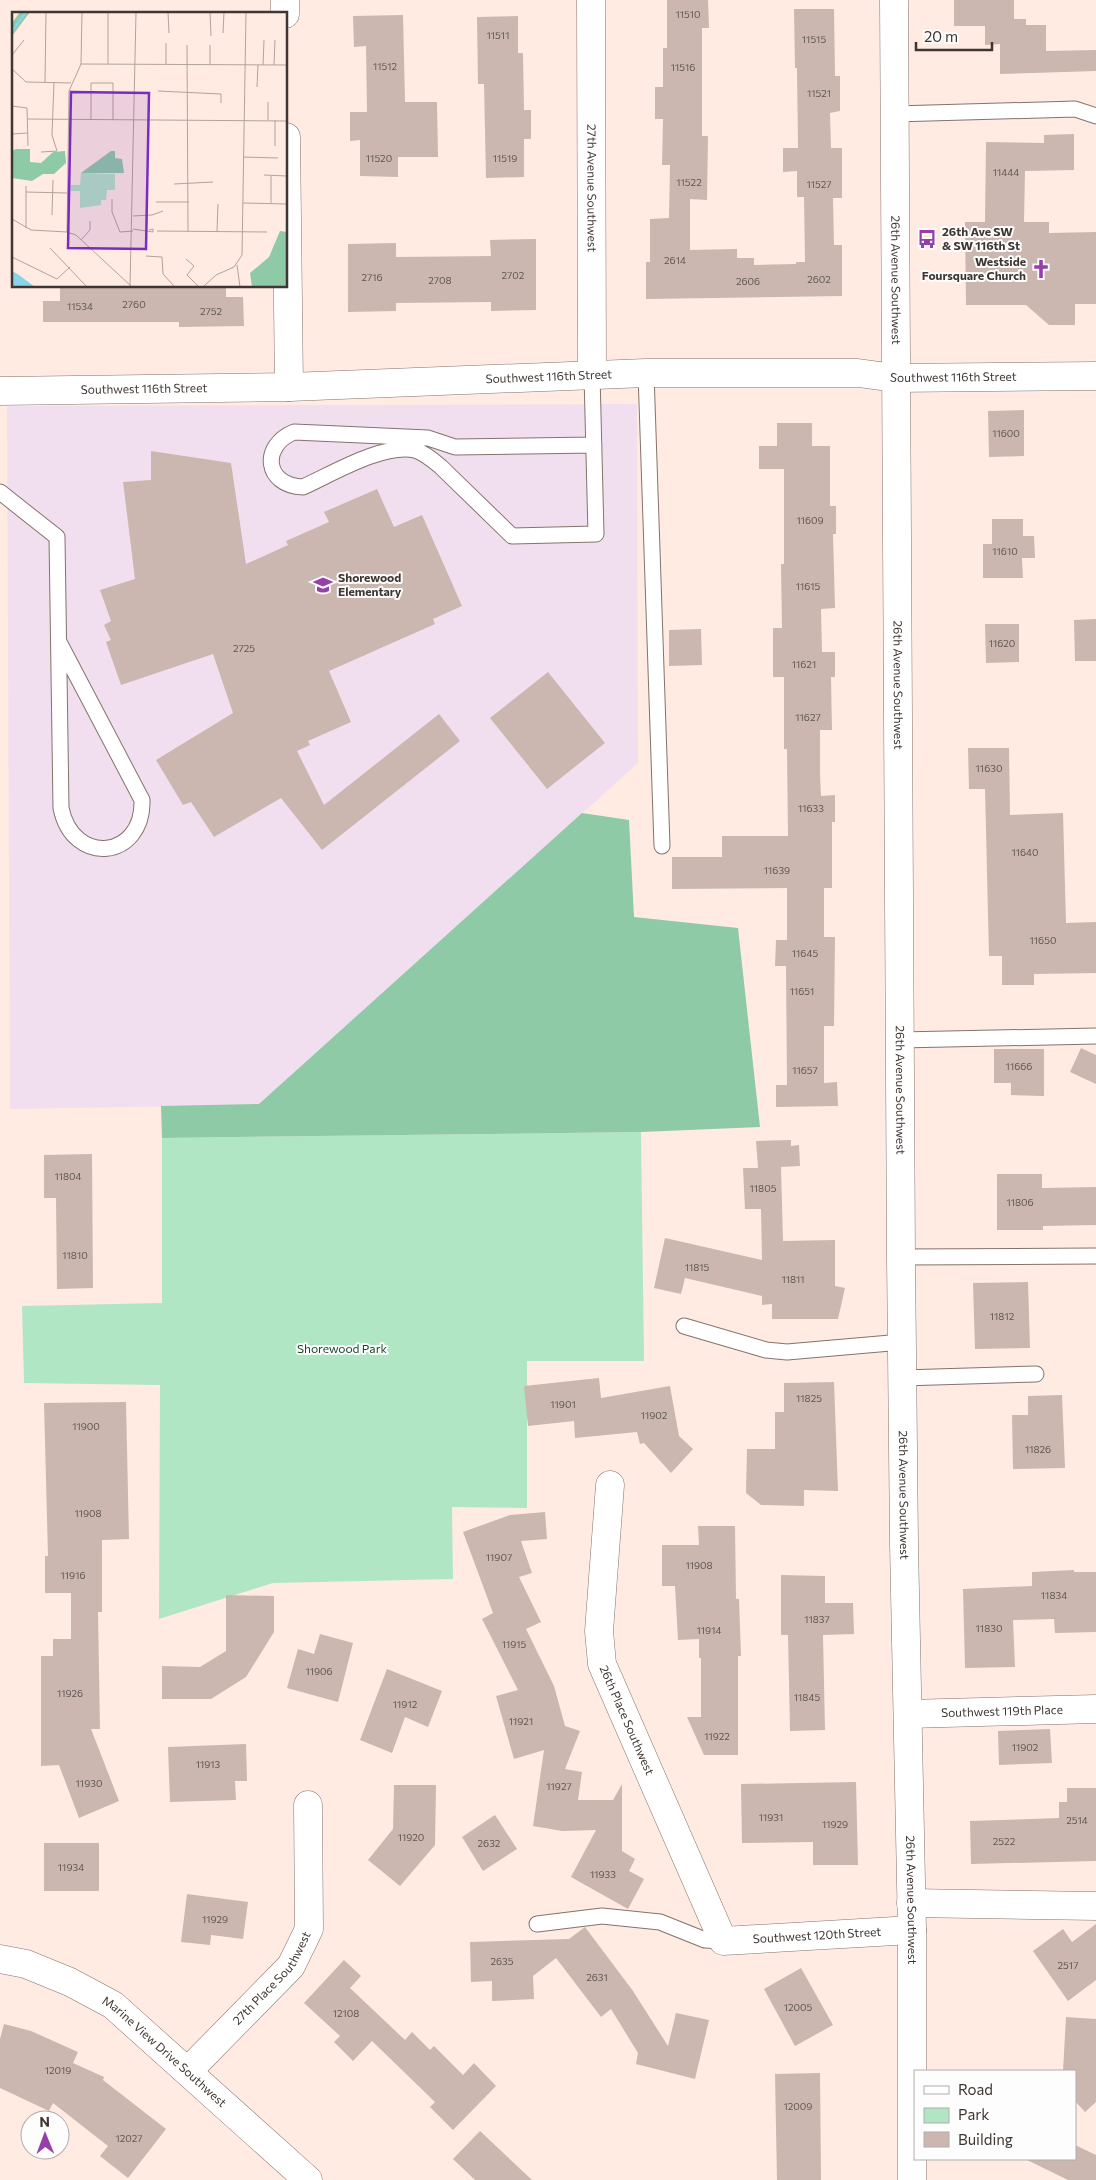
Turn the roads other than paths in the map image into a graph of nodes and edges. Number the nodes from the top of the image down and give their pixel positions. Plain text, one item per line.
1 (591, 0) edge
2 (894, 0) edge
3 (894, 114) junction
4 (1096, 116) edge
5 (288, 288) edge
6 (646, 373) junction
7 (592, 375) junction
8 (1096, 376) edge
9 (896, 378) junction
10 (289, 387) junction
11 (0, 391) edge
12 (594, 445) junction
13 (455, 447) junction
14 (441, 467) junction
15 (0, 492) edge
16 (59, 642) junction
17 (662, 846) dead end
18 (1096, 1036) edge
19 (900, 1040) junction
20 (1096, 1256) edge
21 (901, 1257) junction
22 (684, 1326) dead end
23 (902, 1342) junction
24 (1036, 1374) dead end
25 (902, 1378) junction
26 (610, 1485) dead end
27 (1096, 1709) edge
28 (908, 1714) junction
29 (308, 1805) dead end
30 (911, 1903) junction
31 (1096, 1906) edge
32 (537, 1924) dead end
33 (912, 1930) junction
34 (723, 1941) junction
35 (0, 1959) edge
36 (188, 2071) junction
37 (308, 2180) edge
38 (912, 2180) edge

1 - 7 street, 27th Avenue Southwest
2 - 3 street, 26th Avenue Southwest
3 - 4 lane
3 - 9 street, 26th Avenue Southwest
5 - 10 street
6 - 7 street, Southwest 116th Street
6 - 9 street, Southwest 116th Street
6 - 17 lane
7 - 10 street, Southwest 116th Street
7 - 12 lane
8 - 9 street, Southwest 116th Street
9 - 19 street, 26th Avenue Southwest
10 - 11 street, Southwest 116th Street
12 - 13 lane
12 - 14 lane
13 - 14 lane
13 - 14 lane
15 - 16 lane
16 - 16 lane
18 - 19 lane
19 - 21 street, 26th Avenue Southwest
20 - 21 lane
21 - 23 street, 26th Avenue Southwest
22 - 23 lane
23 - 25 street, 26th Avenue Southwest
24 - 25 lane
25 - 28 street, 26th Avenue Southwest
26 - 34 street, 26th Place Southwest
27 - 28 street, Southwest 119th Place
28 - 30 street, 26th Avenue Southwest
29 - 36 street, 27th Place Southwest
30 - 31 street
30 - 33 street, 26th Avenue Southwest
32 - 34 lane
33 - 34 street, Southwest 120th Street
33 - 38 street, 26th Avenue Southwest
35 - 36 street, Marine View Drive Southwest
36 - 37 street, Marine View Drive Southwest

